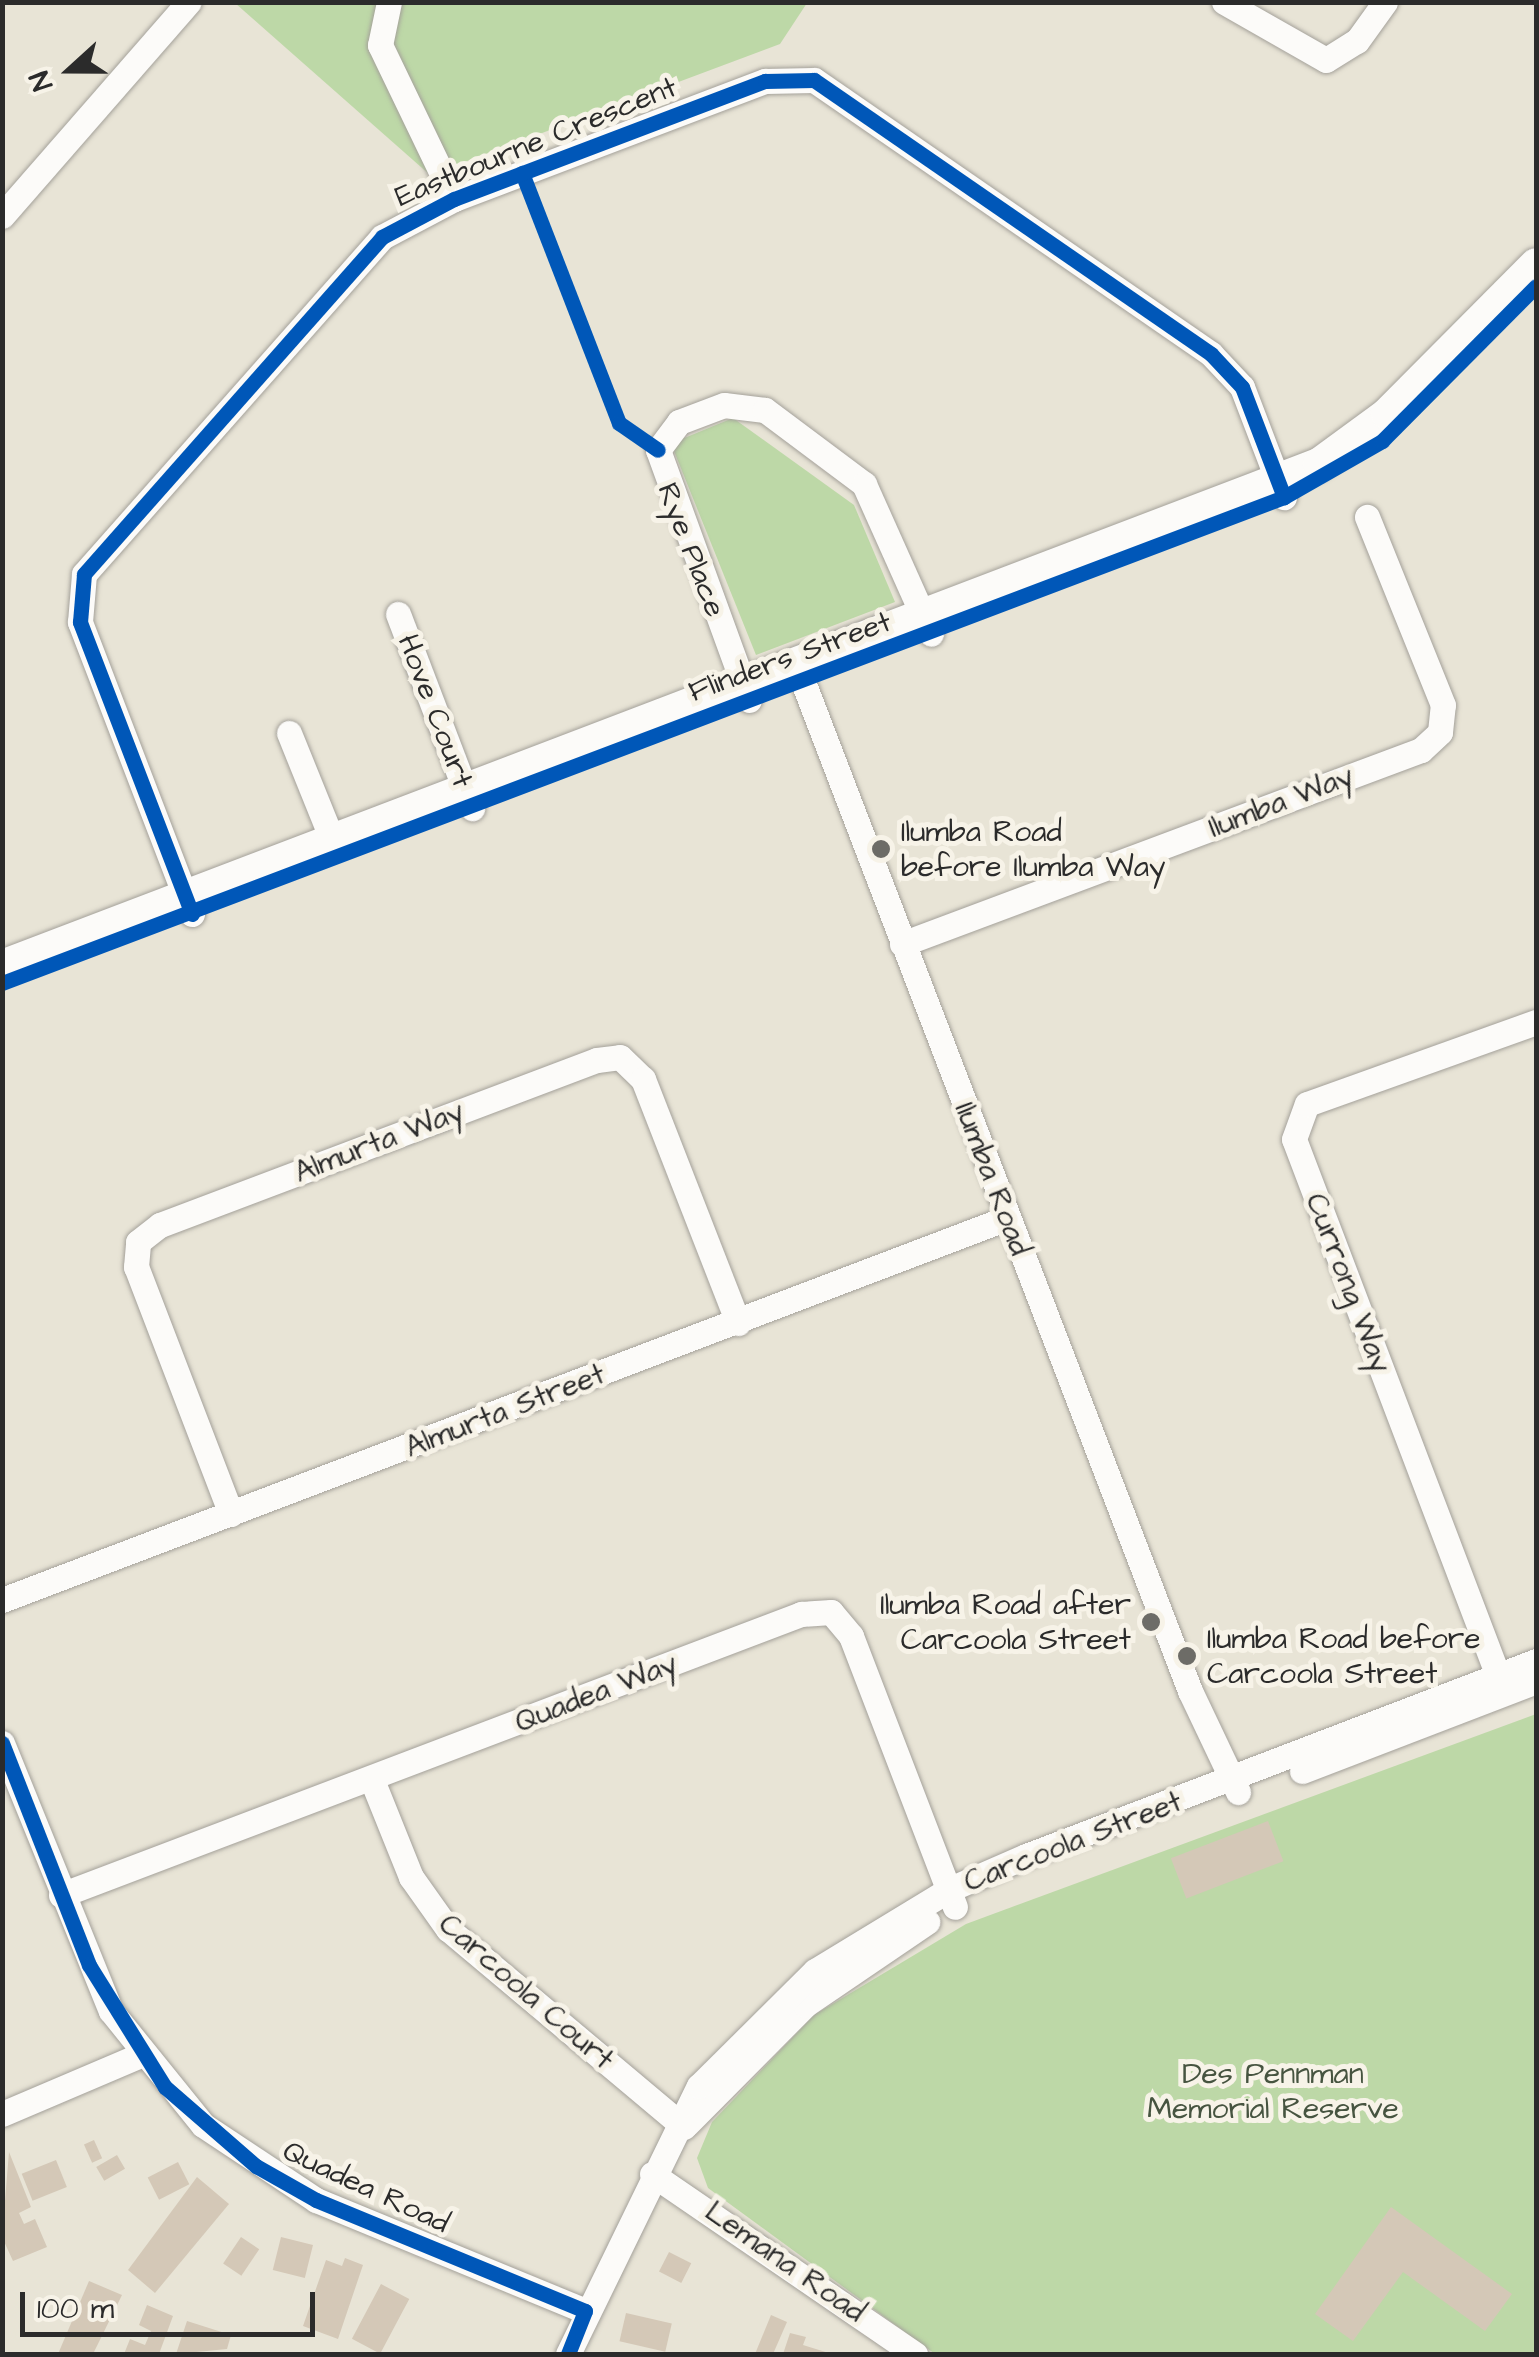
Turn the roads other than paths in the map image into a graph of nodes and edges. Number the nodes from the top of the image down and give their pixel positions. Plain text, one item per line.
1 (189, 2) edge
2 (389, 2) edge
3 (1224, 2) edge
4 (1386, 2) edge
5 (454, 199) junction
6 (2, 216) edge
7 (1536, 264) edge
8 (1536, 286) edge
9 (1282, 489) junction
10 (1367, 517) dead end
11 (398, 614) dead end
12 (928, 626) junction
13 (800, 673) junction
14 (746, 693) junction
15 (297, 741) dead end
16 (469, 800) junction
17 (333, 842) junction
18 (189, 906) junction
19 (902, 944) junction
20 (2, 966) edge
21 (2, 983) edge
22 (1536, 1022) edge
23 (1007, 1218) junction
24 (738, 1323) junction
25 (230, 1514) junction
26 (2, 1600) edge
27 (1536, 1661) edge
28 (1536, 1681) edge
29 (1501, 1685) junction
30 (2, 1744) edge
31 (372, 1780) junction
32 (1229, 1790) junction
33 (13, 1801) edge
34 (62, 1895) junction
35 (952, 1899) junction
36 (140, 2055) junction
37 (2, 2114) edge
38 (684, 2127) junction
39 (652, 2174) junction
40 (585, 2311) junction
41 (901, 2350) edge
42 (568, 2354) edge

1 - 6 street
2 - 5 street
3 - 4 street
5 - 9 street, Eastbourne Crescent
5 - 18 street, Eastbourne Crescent
7 - 9 main road, Flinders Street
8 - 9 main road, Flinders Street
9 - 12 main road, Flinders Street
10 - 19 street, Ilumba Way
11 - 16 street, Hove Court
12 - 13 main road, Flinders Street
12 - 14 street, Rye Place
13 - 14 main road, Flinders Street
13 - 19 street, Ilumba Road
14 - 16 main road, Flinders Street
15 - 17 street
16 - 17 main road, Flinders Street
16 - 18 main road, Flinders Street
17 - 18 main road, Flinders Street
18 - 20 main road, Flinders Street
18 - 21 main road, Flinders Street
19 - 23 street, Ilumba Road
22 - 29 street, Currong Way
23 - 24 street, Almurta Street
23 - 32 street, Ilumba Road
24 - 25 street, Almurta Street
24 - 25 street, Almurta Way
25 - 26 street, Almurta Street
27 - 29 street, Carcoola Street
28 - 29 street, Carcoola Street
29 - 32 street, Carcoola Street
30 - 33 street, Quadea Road
31 - 34 street, Quadea Way
31 - 35 street, Quadea Way
31 - 38 street, Carcoola Court
32 - 35 street, Carcoola Street
33 - 34 street, Quadea Road
34 - 36 street, Quadea Road
35 - 38 street, Carcoola Street
36 - 37 street
36 - 40 street, Quadea Road
38 - 39 street, Carcoola Street
39 - 40 street, Carcoola Street
39 - 41 street, Lemana Road
40 - 42 street, Carcoola Street

